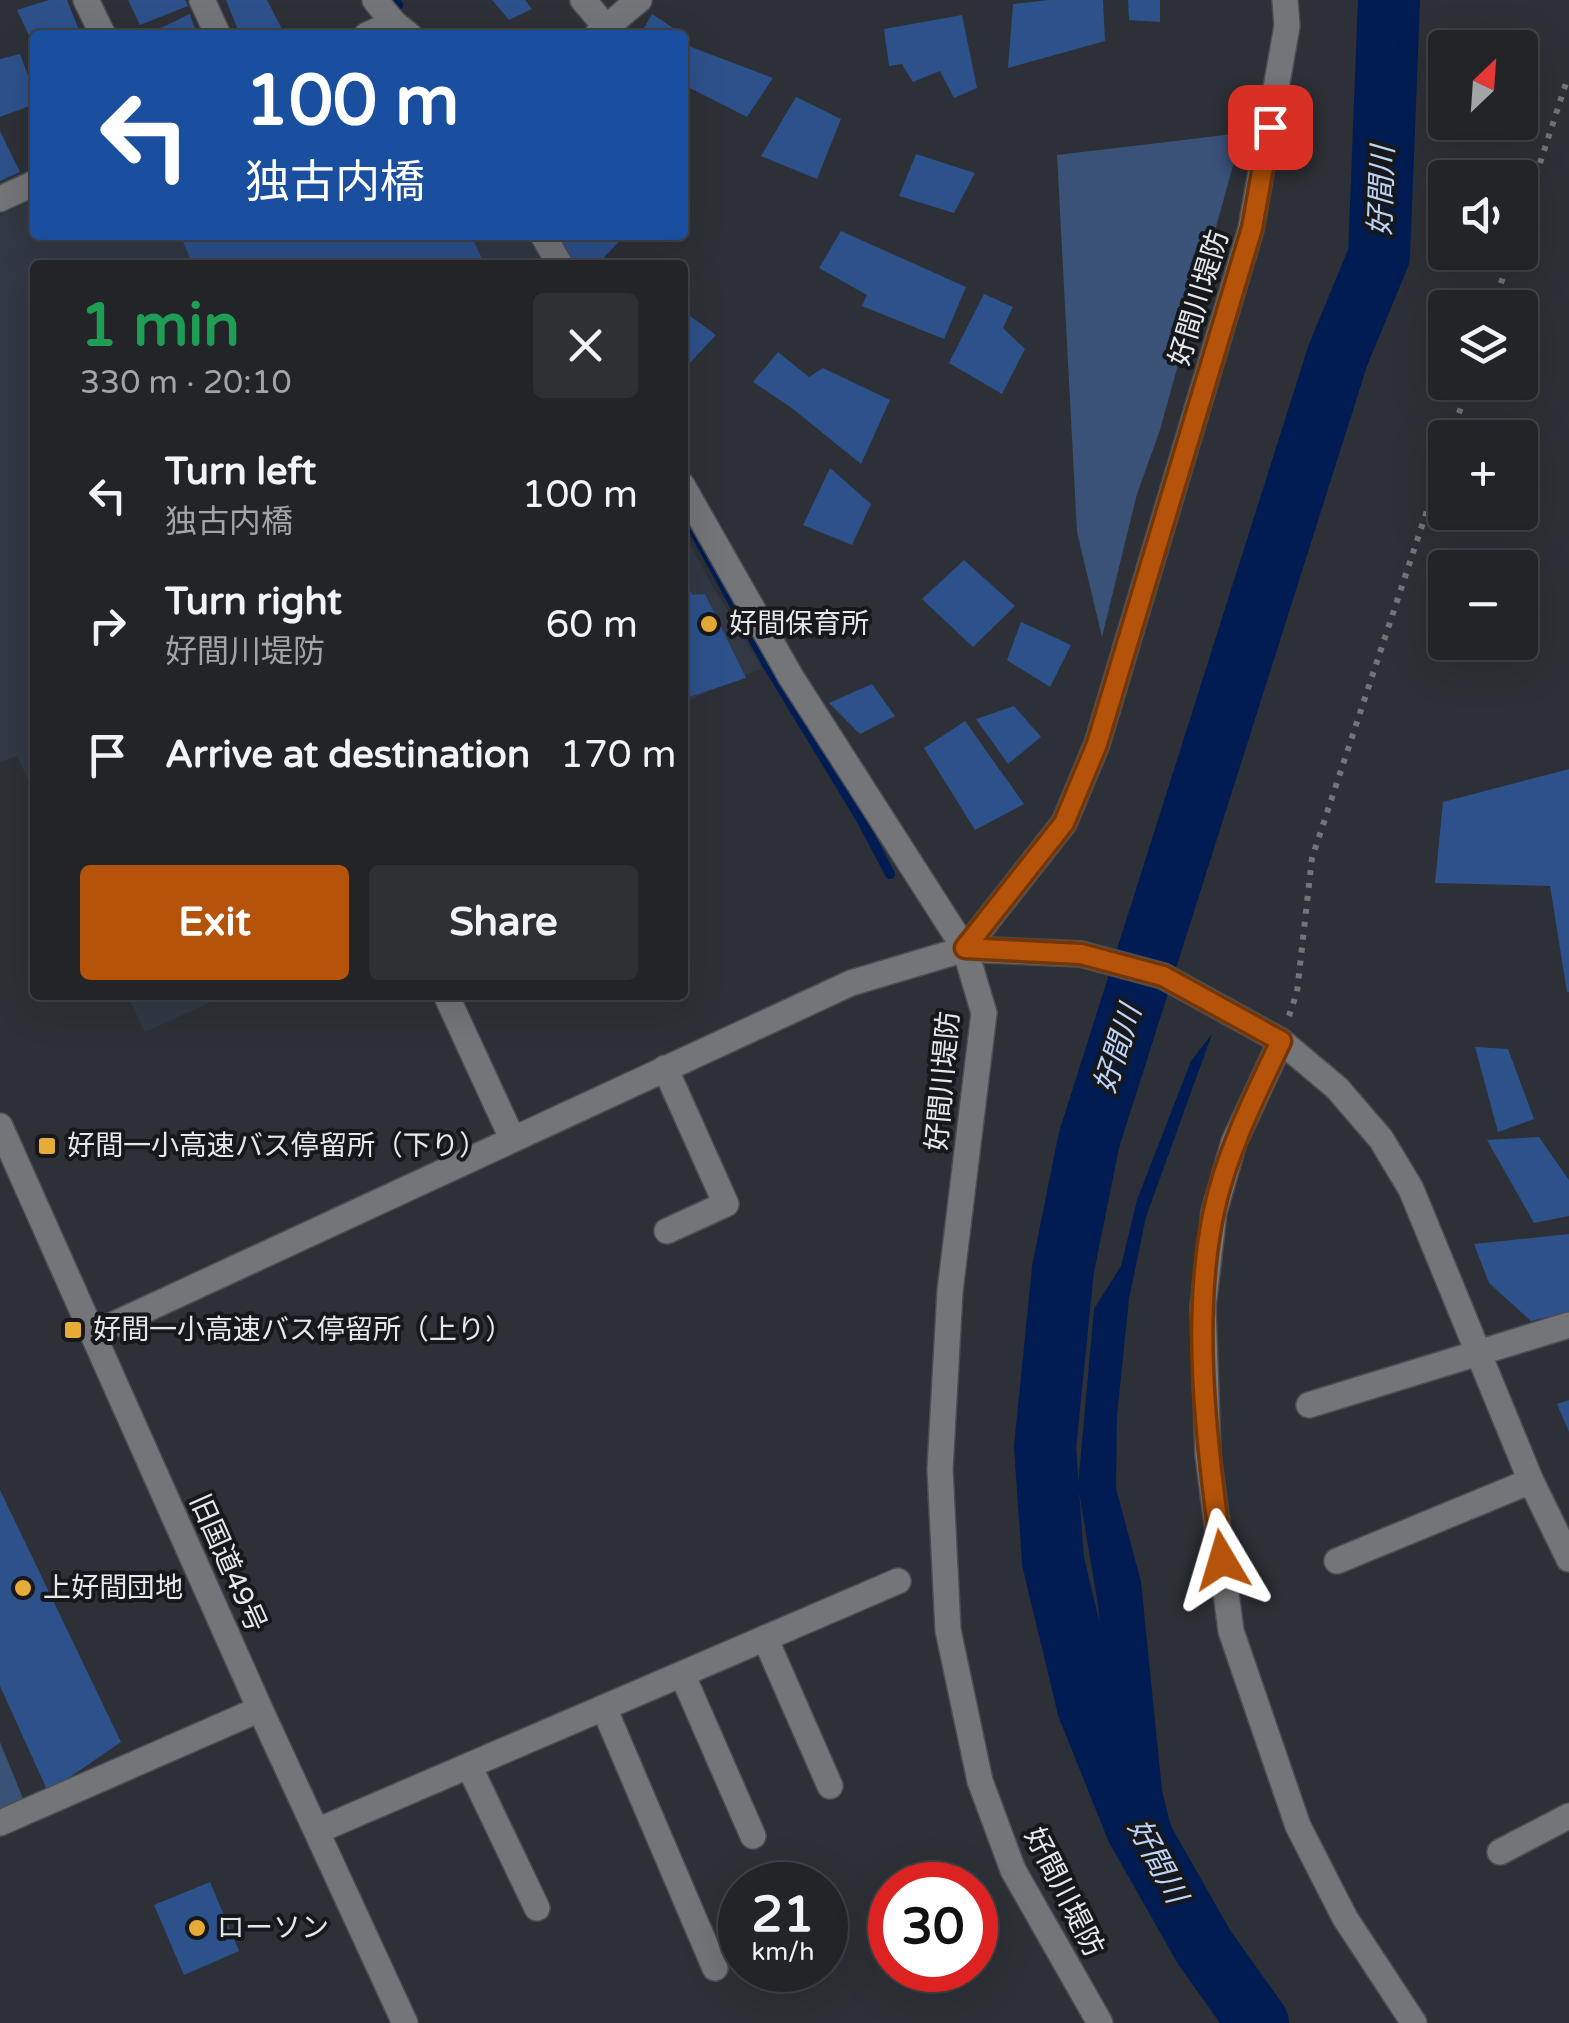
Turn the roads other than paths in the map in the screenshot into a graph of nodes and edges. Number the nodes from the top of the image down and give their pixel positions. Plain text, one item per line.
1 (86, 0) edge
2 (202, 0) edge
3 (375, 0) edge
4 (583, 0) edge
5 (639, 0) edge
6 (1286, 0) edge
7 (402, 29) edge
8 (101, 30) edge
9 (216, 30) edge
10 (600, 30) edge
11 (602, 30) edge
12 (30, 185) edge
13 (0, 199) edge
14 (688, 496) edge
15 (965, 948) junction
16 (448, 1000) edge
17 (1275, 1036) junction
18 (665, 1068) junction
19 (0, 1126) edge
20 (512, 1138) junction
21 (667, 1231) dead end
22 (1569, 1325) edge
23 (94, 1334) junction
24 (1480, 1352) junction
25 (1310, 1405) dead end
26 (1530, 1482) junction
27 (1569, 1559) edge
28 (1337, 1561) dead end
29 (898, 1580) dead end
30 (766, 1638) junction
31 (682, 1674) junction
32 (260, 1708) junction
33 (604, 1708) junction
34 (469, 1766) junction
35 (830, 1786) dead end
36 (1569, 1816) edge
37 (0, 1823) edge
38 (318, 1831) junction
39 (752, 1836) dead end
40 (1500, 1852) dead end
41 (537, 1908) dead end
42 (716, 1968) dead end
43 (405, 2023) edge
44 (1100, 2023) edge
45 (1414, 2023) edge

1 - 8 street
2 - 9 street
3 - 7 street
4 - 10 street
5 - 11 street
6 - 15 street, 好間川堤防
12 - 13 street
14 - 15 street
15 - 17 street
15 - 18 street
15 - 44 street, 好間川堤防
16 - 20 street
17 - 24 street
17 - 45 street
18 - 20 street
18 - 21 street
19 - 23 street, 旧国道49号
20 - 23 street
22 - 24 street
23 - 32 street, 旧国道49号
24 - 25 street
24 - 26 street
26 - 27 street
26 - 28 street
29 - 30 street
30 - 31 street
30 - 35 street
31 - 33 street
31 - 39 street
32 - 37 street
32 - 38 street, 旧国道49号
33 - 34 street
33 - 42 street
34 - 38 street
34 - 41 street
36 - 40 street
38 - 43 street, 旧国道49号

